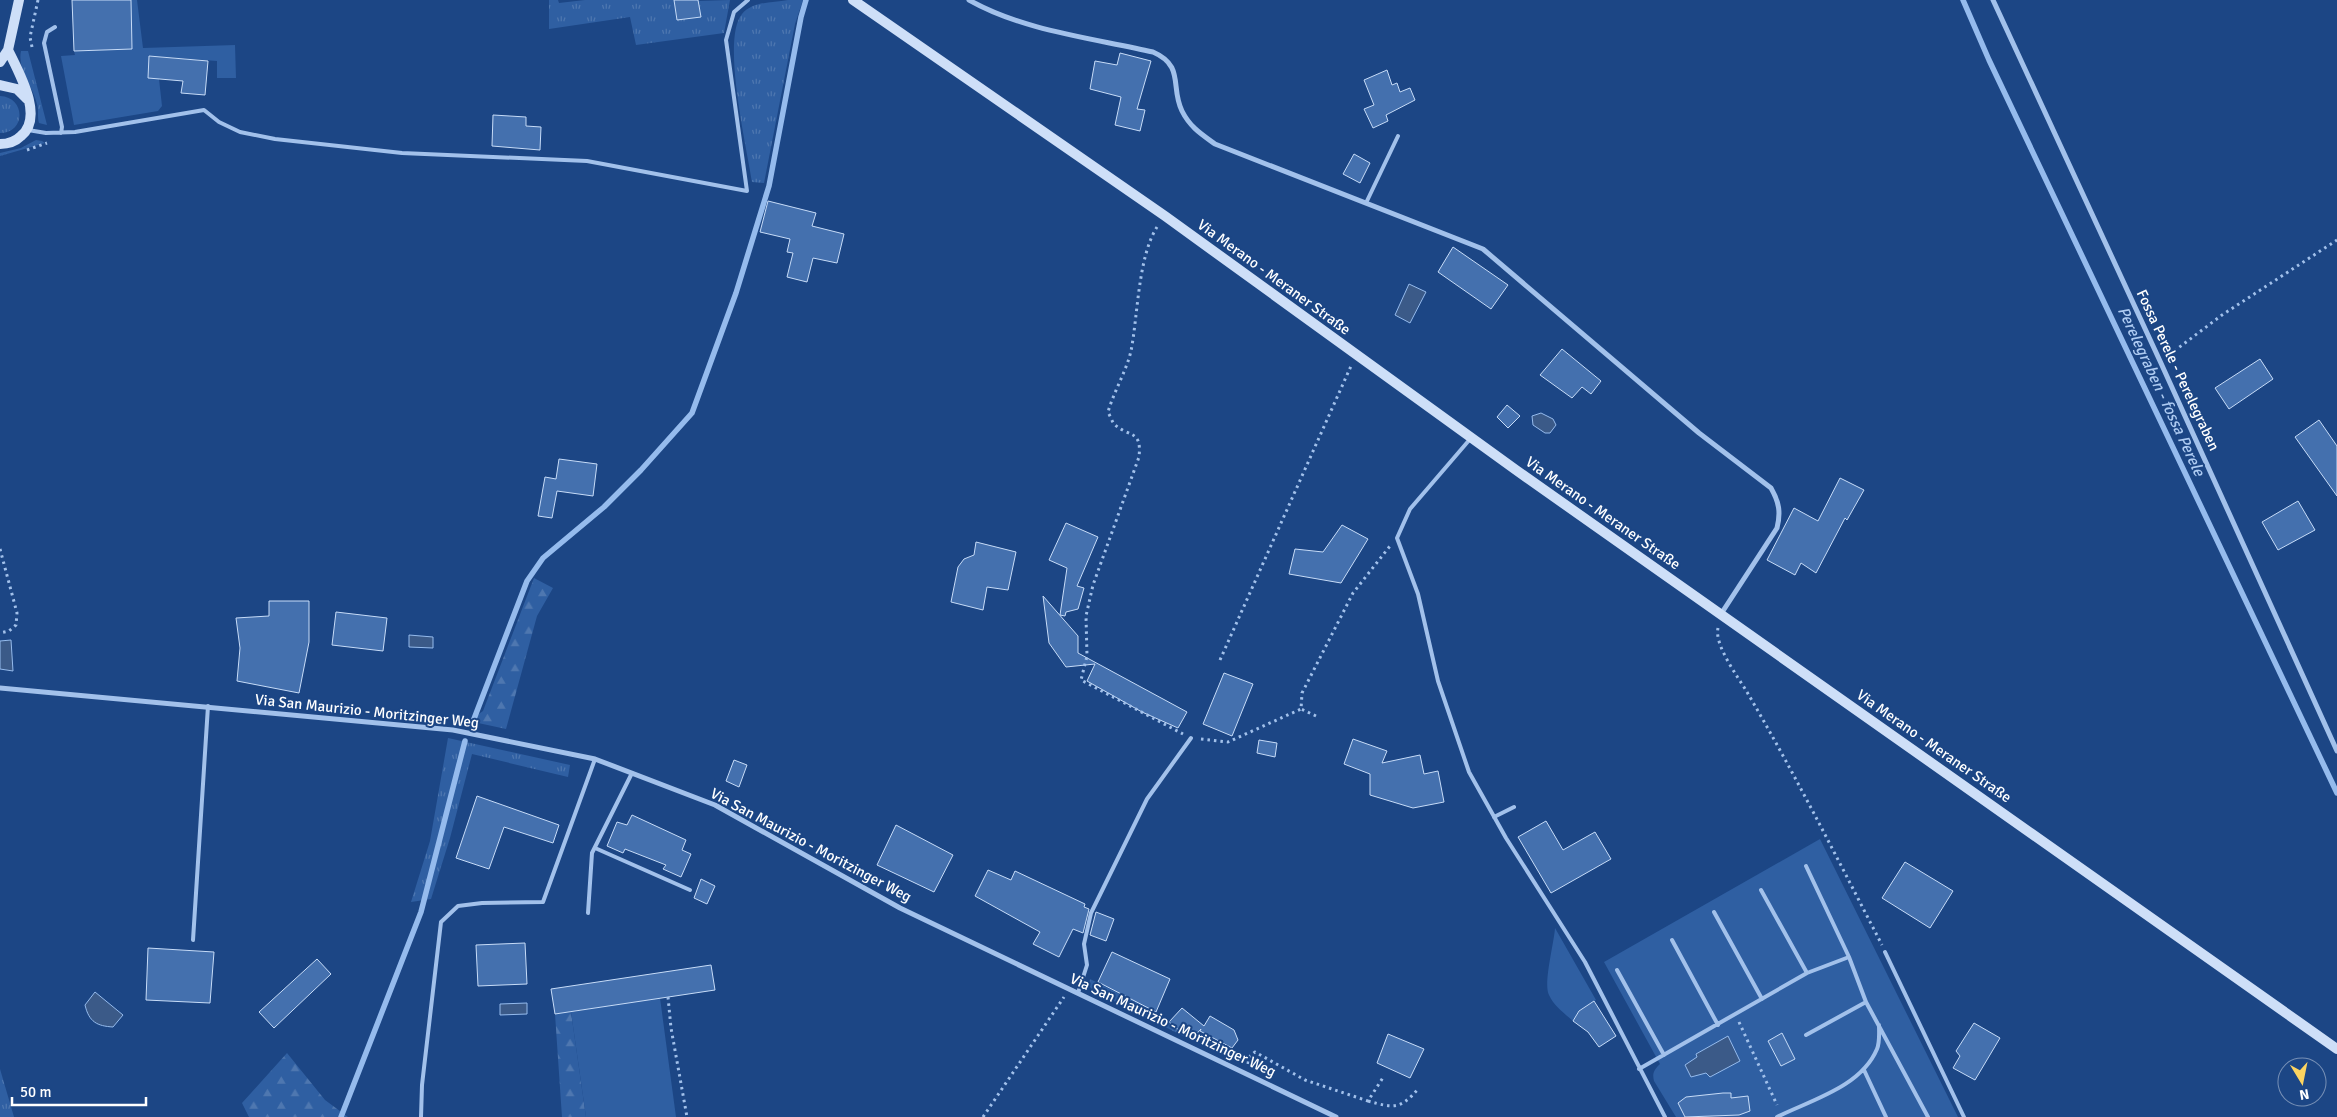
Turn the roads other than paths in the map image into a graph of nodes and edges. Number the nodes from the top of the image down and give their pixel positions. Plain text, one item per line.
1 (19, 0) edge
2 (748, 0) edge
3 (853, 0) edge
4 (969, 0) edge
5 (1993, 0) edge
6 (56, 27) dead end
7 (8, 50) junction
8 (0, 62) edge
9 (0, 85) edge
10 (30, 107) junction
11 (28, 129) junction
12 (61, 133) junction
13 (1398, 136) dead end
14 (0, 144) edge
15 (1366, 203) junction
16 (1471, 438) junction
17 (1721, 614) junction
18 (0, 688) edge
19 (208, 706) junction
20 (1192, 738) road end
21 (2337, 751) edge
22 (595, 759) junction
23 (632, 773) junction
24 (1514, 806) dead end
25 (1494, 817) junction
26 (595, 848) junction
27 (1806, 866) dead end
28 (690, 890) dead end
29 (1761, 890) dead end
30 (1714, 912) dead end
31 (588, 913) dead end
32 (193, 940) dead end
33 (1672, 940) dead end
34 (1885, 952) road end
35 (1849, 957) junction
36 (1617, 970) dead end
37 (1806, 973) junction
38 (1078, 993) junction
39 (1762, 999) junction
40 (1866, 1002) junction
41 (1879, 1023) junction
42 (1718, 1024) junction
43 (1806, 1035) dead end
44 (2337, 1049) edge
45 (1664, 1056) junction
46 (1639, 1069) junction
47 (1864, 1070) junction
48 (421, 1117) edge
49 (1336, 1117) edge
50 (1665, 1117) edge
51 (1777, 1117) edge
52 (1886, 1117) edge
53 (1928, 1117) edge
54 (1964, 1117) edge

1 - 7 main road
2 - 12 lane
3 - 16 main road, Via Merano - Meraner Straße
4 - 15 street
5 - 21 street, Fossa Perele - Perelegraben
6 - 12 lane
7 - 8 main road
7 - 10 main road
9 - 10 main road
10 - 11 main road
11 - 12 lane
11 - 14 main road
13 - 15 lane
15 - 17 street
16 - 17 main road, Via Merano - Meraner Straße
16 - 25 lane
17 - 44 main road, Via Merano - Meraner Straße
18 - 19 street, Via San Maurizio - Moritzinger Weg
19 - 22 street, Via San Maurizio - Moritzinger Weg
19 - 32 lane
20 - 38 lane
22 - 23 street, Via San Maurizio - Moritzinger Weg
22 - 48 lane
23 - 26 lane
23 - 38 street, Via San Maurizio - Moritzinger Weg
24 - 25 lane
25 - 46 lane
26 - 28 lane
26 - 31 lane
27 - 35 lane
29 - 37 lane
30 - 39 lane
33 - 42 lane
34 - 54 lane
35 - 37 lane
35 - 40 lane
36 - 45 lane
37 - 39 lane
38 - 49 street, Via San Maurizio - Moritzinger Weg
39 - 42 lane
40 - 41 lane
40 - 43 lane
41 - 47 lane
41 - 53 lane
42 - 45 lane
45 - 46 lane
46 - 50 lane
47 - 51 lane
47 - 52 lane

